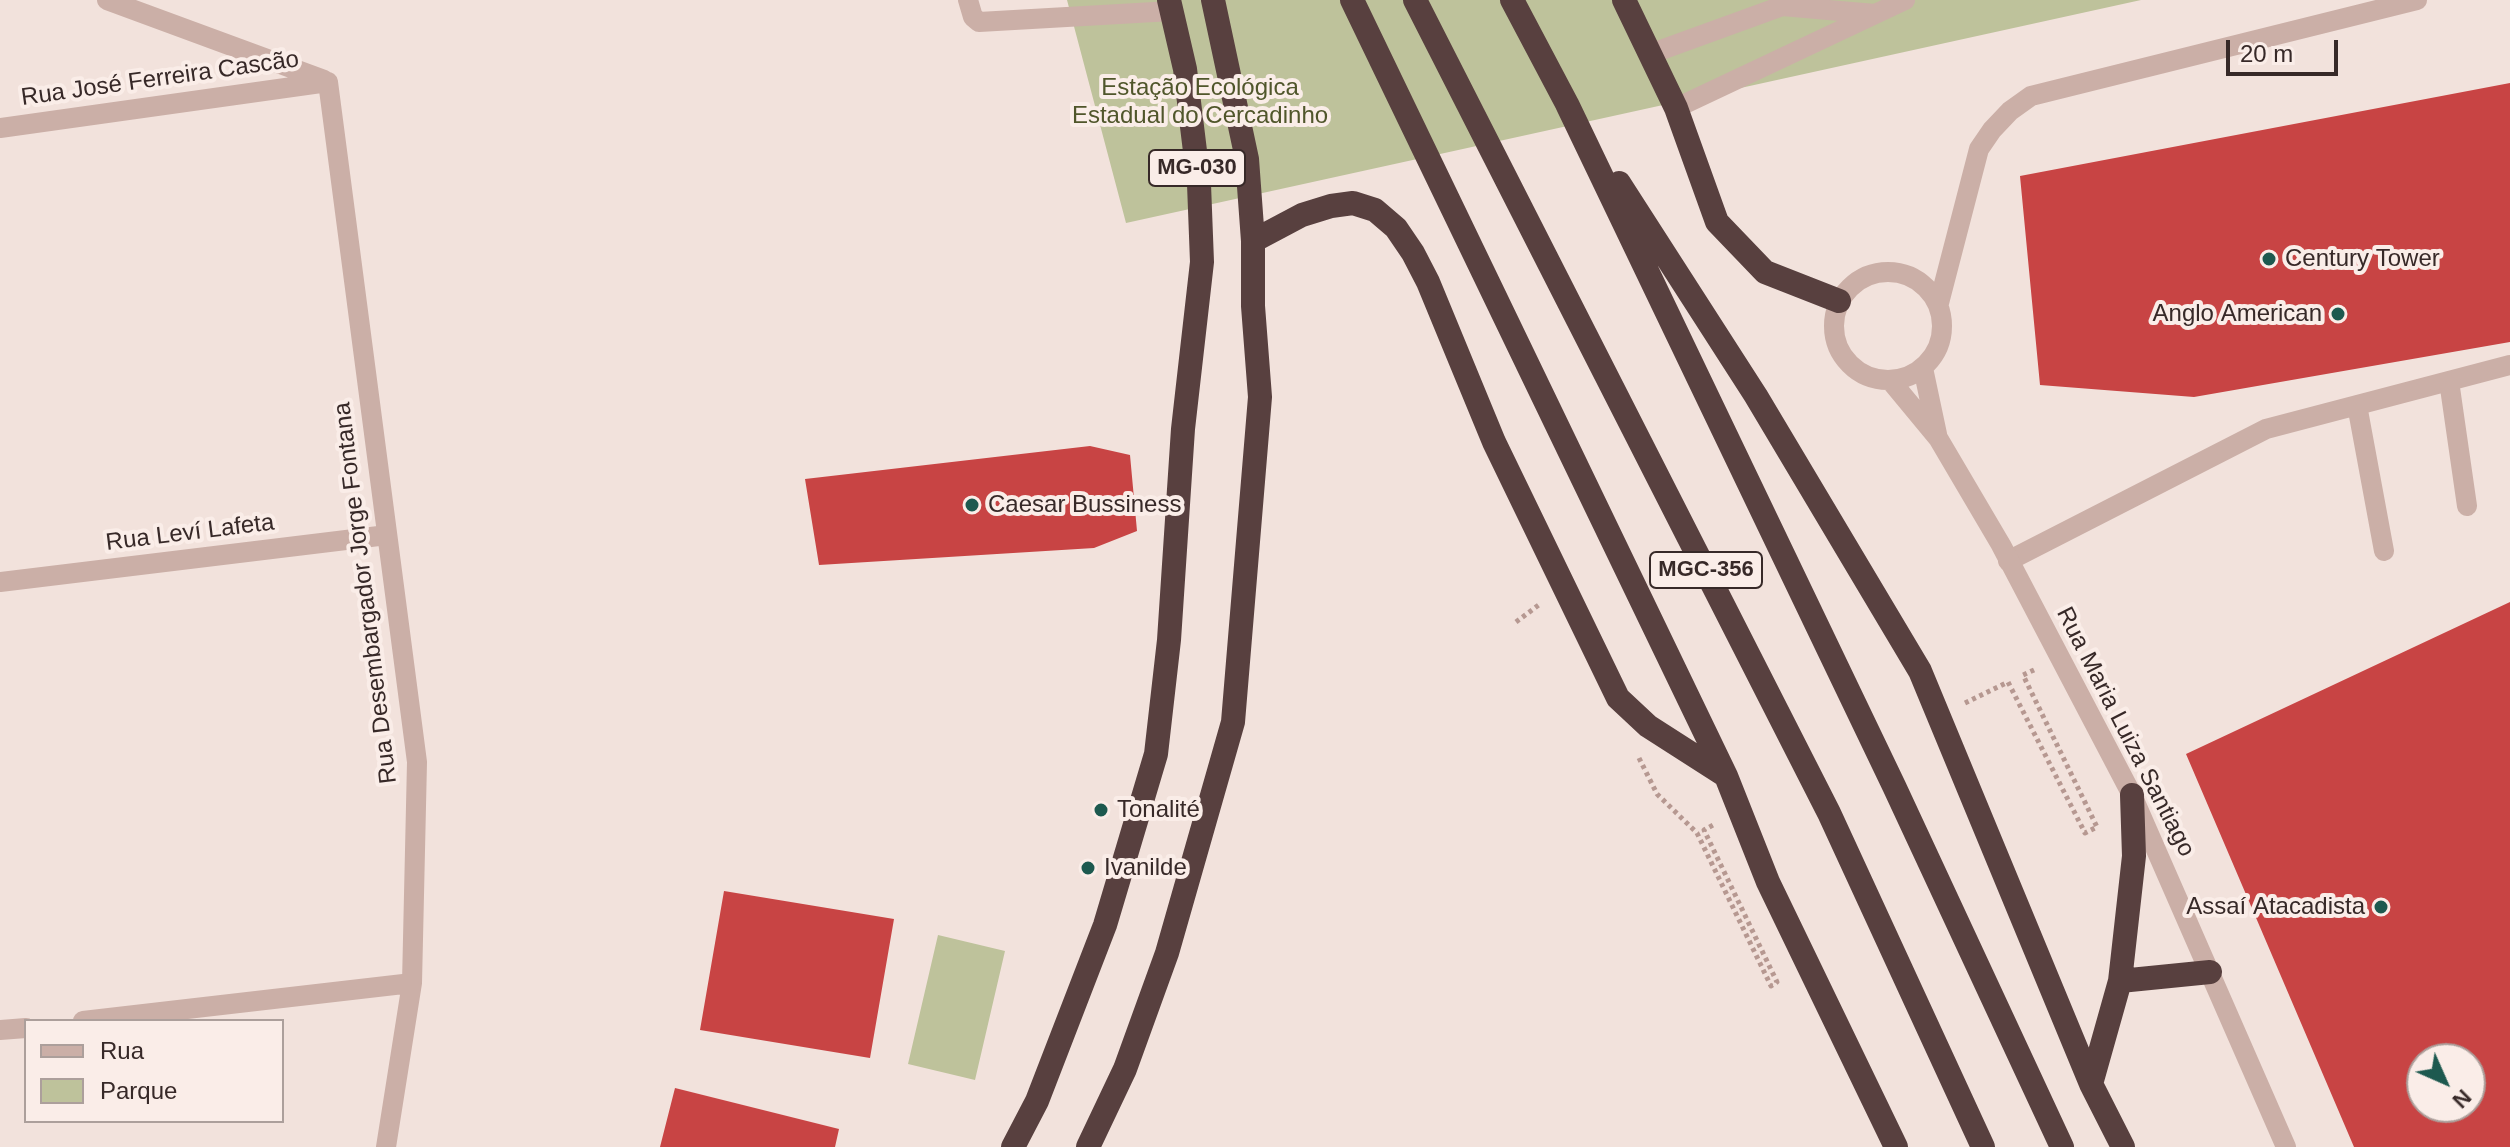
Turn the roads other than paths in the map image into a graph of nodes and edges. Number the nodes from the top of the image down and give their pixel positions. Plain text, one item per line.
1 (107, 0) edge
2 (968, 0) edge
3 (1213, 0) edge
4 (1352, 0) edge
5 (1415, 0) edge
6 (1512, 0) edge
7 (1624, 0) edge
8 (1905, 0) edge
9 (2417, 0) edge
10 (1171, 6) edge
11 (1875, 14) junction
12 (1650, 54) junction
13 (328, 82) junction
14 (1567, 104) junction
15 (1676, 108) junction
16 (0, 128) edge
17 (1253, 241) junction
18 (1839, 301) junction
19 (1939, 303) junction
20 (2510, 365) edge
21 (1923, 368) junction
22 (1890, 380) junction
23 (2449, 381) junction
24 (2357, 405) junction
25 (1938, 438) junction
26 (2467, 506) dead end
27 (387, 535) junction
28 (2384, 551) dead end
29 (2008, 561) junction
30 (0, 582) edge
31 (1726, 776) junction
32 (2132, 795) junction
33 (2210, 972) junction
34 (2120, 981) junction
35 (412, 983) junction
36 (100, 1019) edge
37 (24, 1028) edge
38 (0, 1030) edge
39 (2091, 1084) junction
40 (386, 1147) edge
41 (1013, 1147) edge
42 (1088, 1147) edge
43 (1896, 1147) edge
44 (1983, 1147) edge
45 (2062, 1147) edge
46 (2123, 1147) edge
47 (2286, 1147) edge

1 - 13 street
2 - 10 street
3 - 17 highway, MG-030
4 - 31 highway, MGC-356
5 - 44 highway, MGC-356
6 - 14 highway, MGC-356
7 - 12 highway
8 - 11 street
9 - 19 street
10 - 41 highway, MG-030
11 - 12 street
11 - 15 street
12 - 15 highway
13 - 16 street, Rua José Ferreira Cascão
13 - 27 street, Rua Desembargador Jorge Fontana
14 - 39 highway, MGC-356
14 - 45 highway, MGC-356
15 - 18 highway
17 - 31 highway
17 - 42 highway, MG-030
18 - 19 street
18 - 22 street
19 - 21 street
20 - 23 street
21 - 22 street
21 - 25 street, Rua Maria Luiza Santiago
22 - 25 street, Rua Maria Luiza Santiago
23 - 24 street
23 - 26 street
24 - 28 street
24 - 29 street
25 - 29 street, Rua Maria Luiza Santiago
27 - 30 street, Rua Leví Lafeta
27 - 35 street, Rua Desembargador Jorge Fontana
29 - 32 street, Rua Maria Luiza Santiago
31 - 43 highway, MGC-356
32 - 33 street, Rua Maria Luiza Santiago
32 - 34 highway
33 - 34 highway
33 - 47 street, Rua Maria Luiza Santiago
34 - 39 highway
35 - 36 street
35 - 40 street, Rua Desembargador Jorge Fontana
37 - 38 street
39 - 46 highway, MGC-356

